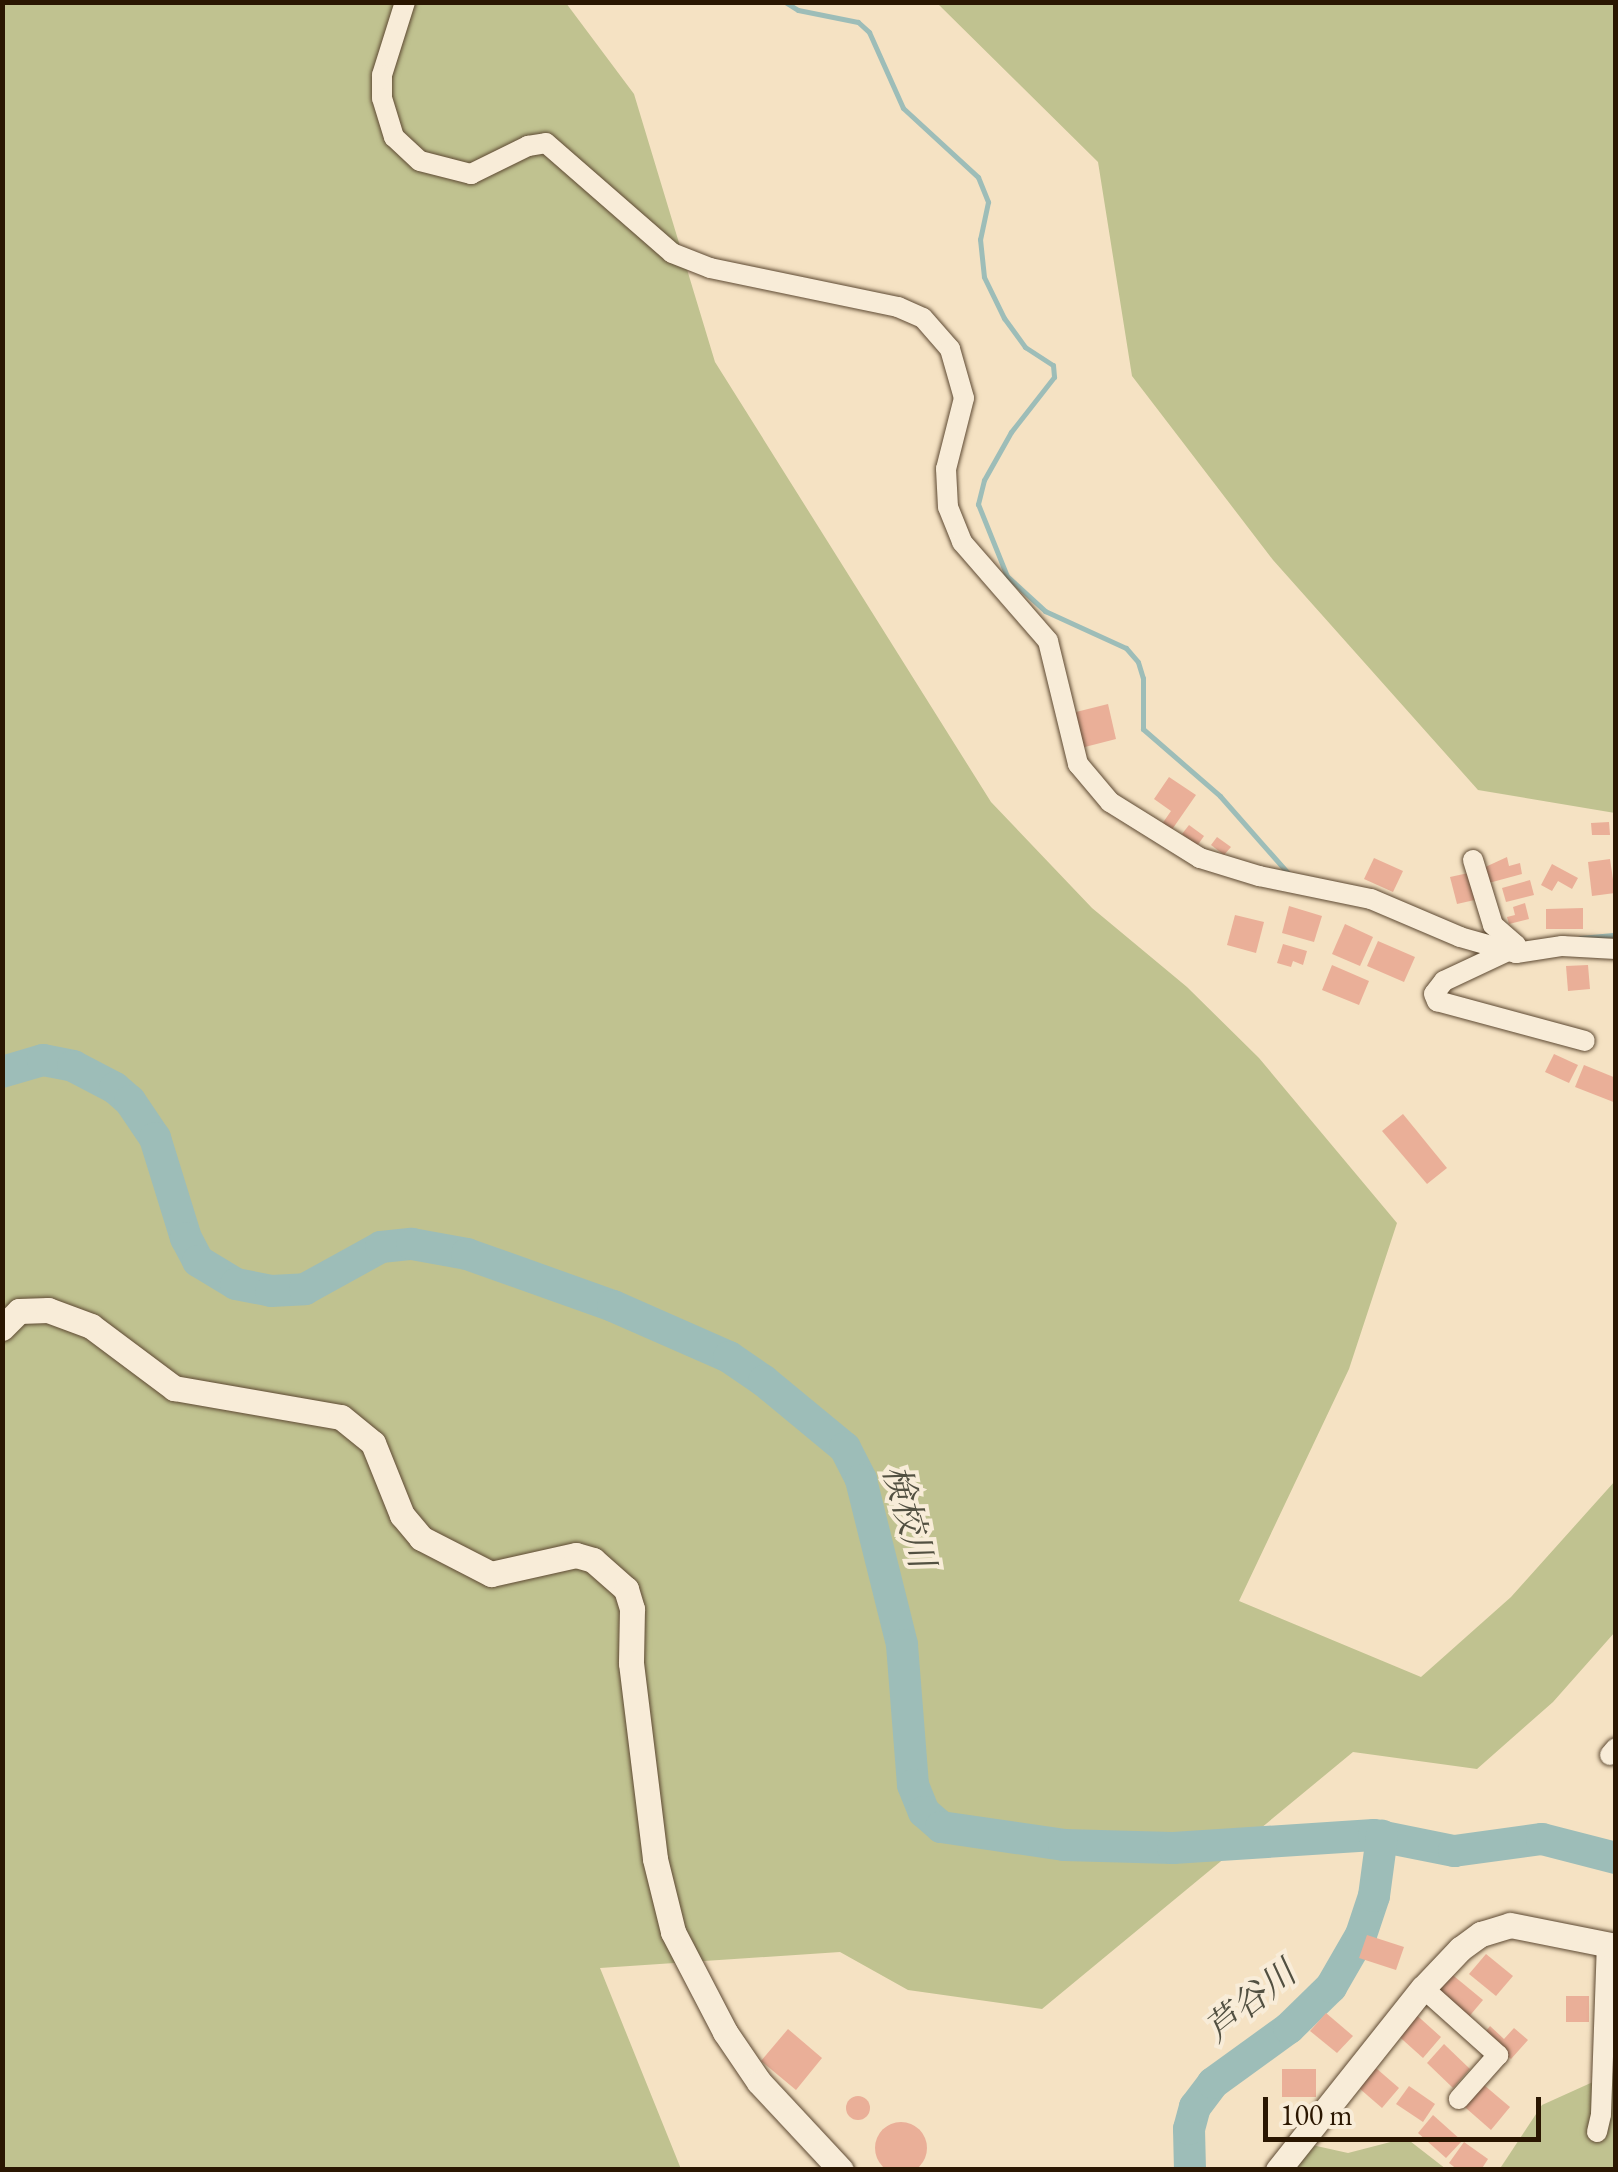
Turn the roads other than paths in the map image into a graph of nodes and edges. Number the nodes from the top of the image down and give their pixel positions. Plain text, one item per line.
1 (405, 2) edge
2 (1473, 860) dead end
3 (1510, 945) junction
4 (1616, 949) edge
5 (1585, 1041) dead end
6 (2, 1328) edge
7 (1611, 1946) edge
8 (1423, 1988) junction
9 (1459, 2100) dead end
10 (1597, 2132) dead end
11 (841, 2170) edge
12 (1278, 2170) edge

1 - 3 street
2 - 3 street
3 - 4 street
3 - 5 street
6 - 11 street
7 - 8 street
7 - 10 street
8 - 9 street
8 - 12 street

